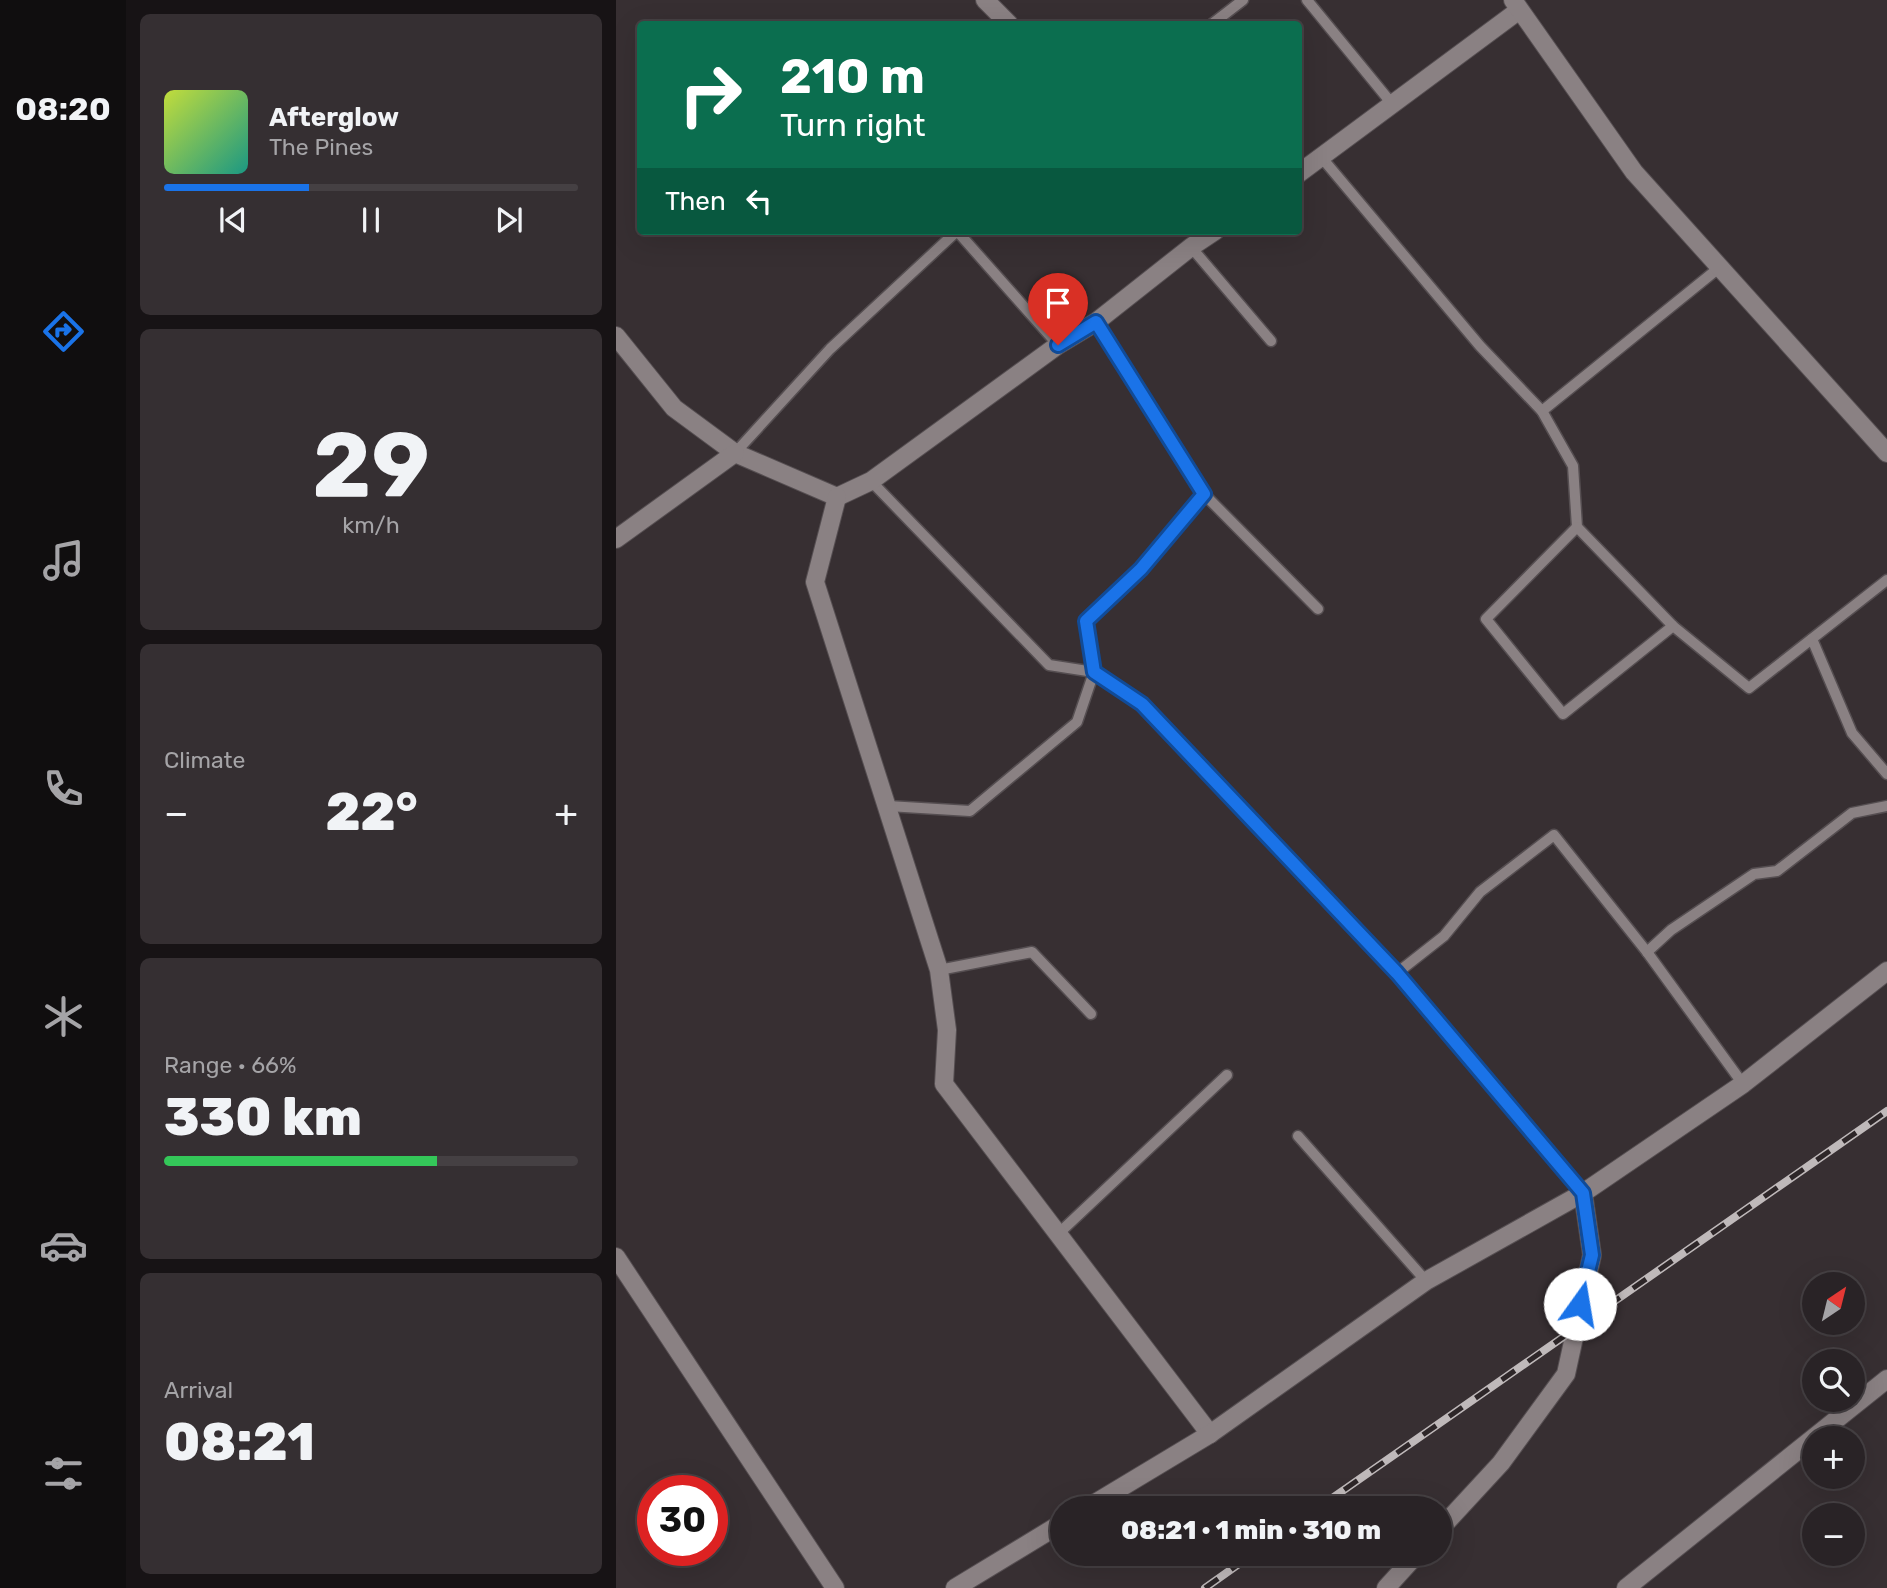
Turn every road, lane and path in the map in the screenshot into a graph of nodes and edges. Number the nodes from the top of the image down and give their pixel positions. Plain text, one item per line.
1 (985, 0) edge
2 (1243, 0) edge
3 (1307, 0) edge
4 (1516, 5) edge
5 (1006, 21) edge
6 (1216, 21) edge
7 (1393, 105) junction
8 (1322, 158) junction
9 (1302, 171) edge
10 (953, 235) edge
11 (961, 235) edge
12 (1200, 237) edge
13 (1720, 267) junction
14 (1096, 322) junction
15 (616, 337) edge
16 (1271, 341) dead end
17 (1058, 345) junction
18 (1542, 411) junction
19 (736, 453) junction
20 (1887, 453) edge
21 (871, 481) junction
22 (1204, 494) junction
23 (837, 497) junction
24 (1577, 527) junction
25 (616, 539) edge
26 (1887, 580) edge
27 (1318, 609) dead end
28 (1673, 626) junction
29 (1812, 639) junction
30 (1094, 672) junction
31 (1887, 775) edge
32 (888, 806) junction
33 (1887, 806) edge
34 (1647, 952) junction
35 (939, 970) junction
36 (1887, 971) edge
37 (1397, 973) junction
38 (1091, 1014) dead end
39 (1227, 1075) dead end
40 (1742, 1084) junction
41 (1298, 1136) dead end
42 (1583, 1193) junction
43 (1057, 1235) junction
44 (616, 1257) edge
45 (1426, 1281) junction
46 (1887, 1379) edge
47 (1210, 1434) junction
48 (1107, 1496) edge
49 (1452, 1516) edge
50 (1050, 1530) edge
51 (1406, 1566) edge
52 (835, 1588) edge
53 (955, 1588) edge
54 (1386, 1588) edge
55 (1626, 1588) edge

1 - 5 street
2 - 6 lane
3 - 7 lane
4 - 7 street
4 - 13 street
7 - 8 street
8 - 9 street
8 - 18 lane
10 - 19 lane
11 - 17 lane
12 - 14 street
12 - 16 lane
13 - 18 lane
13 - 20 street
14 - 17 street
14 - 22 lane
15 - 19 street
17 - 21 street
18 - 24 lane
19 - 23 street
19 - 25 street
21 - 23 street
21 - 30 lane
22 - 27 lane
22 - 30 lane
23 - 32 street
24 - 28 lane
24 - 28 lane
26 - 29 lane
28 - 29 lane
29 - 31 lane
30 - 32 lane
30 - 37 lane
32 - 35 street
33 - 34 lane
34 - 37 lane
34 - 40 lane
35 - 38 lane
35 - 43 street
36 - 40 street
37 - 42 lane
39 - 43 lane
40 - 42 street
41 - 45 lane
42 - 45 street
42 - 49 street
43 - 47 street
44 - 52 street
45 - 47 street
46 - 55 street
47 - 48 street
50 - 53 street
51 - 54 street

